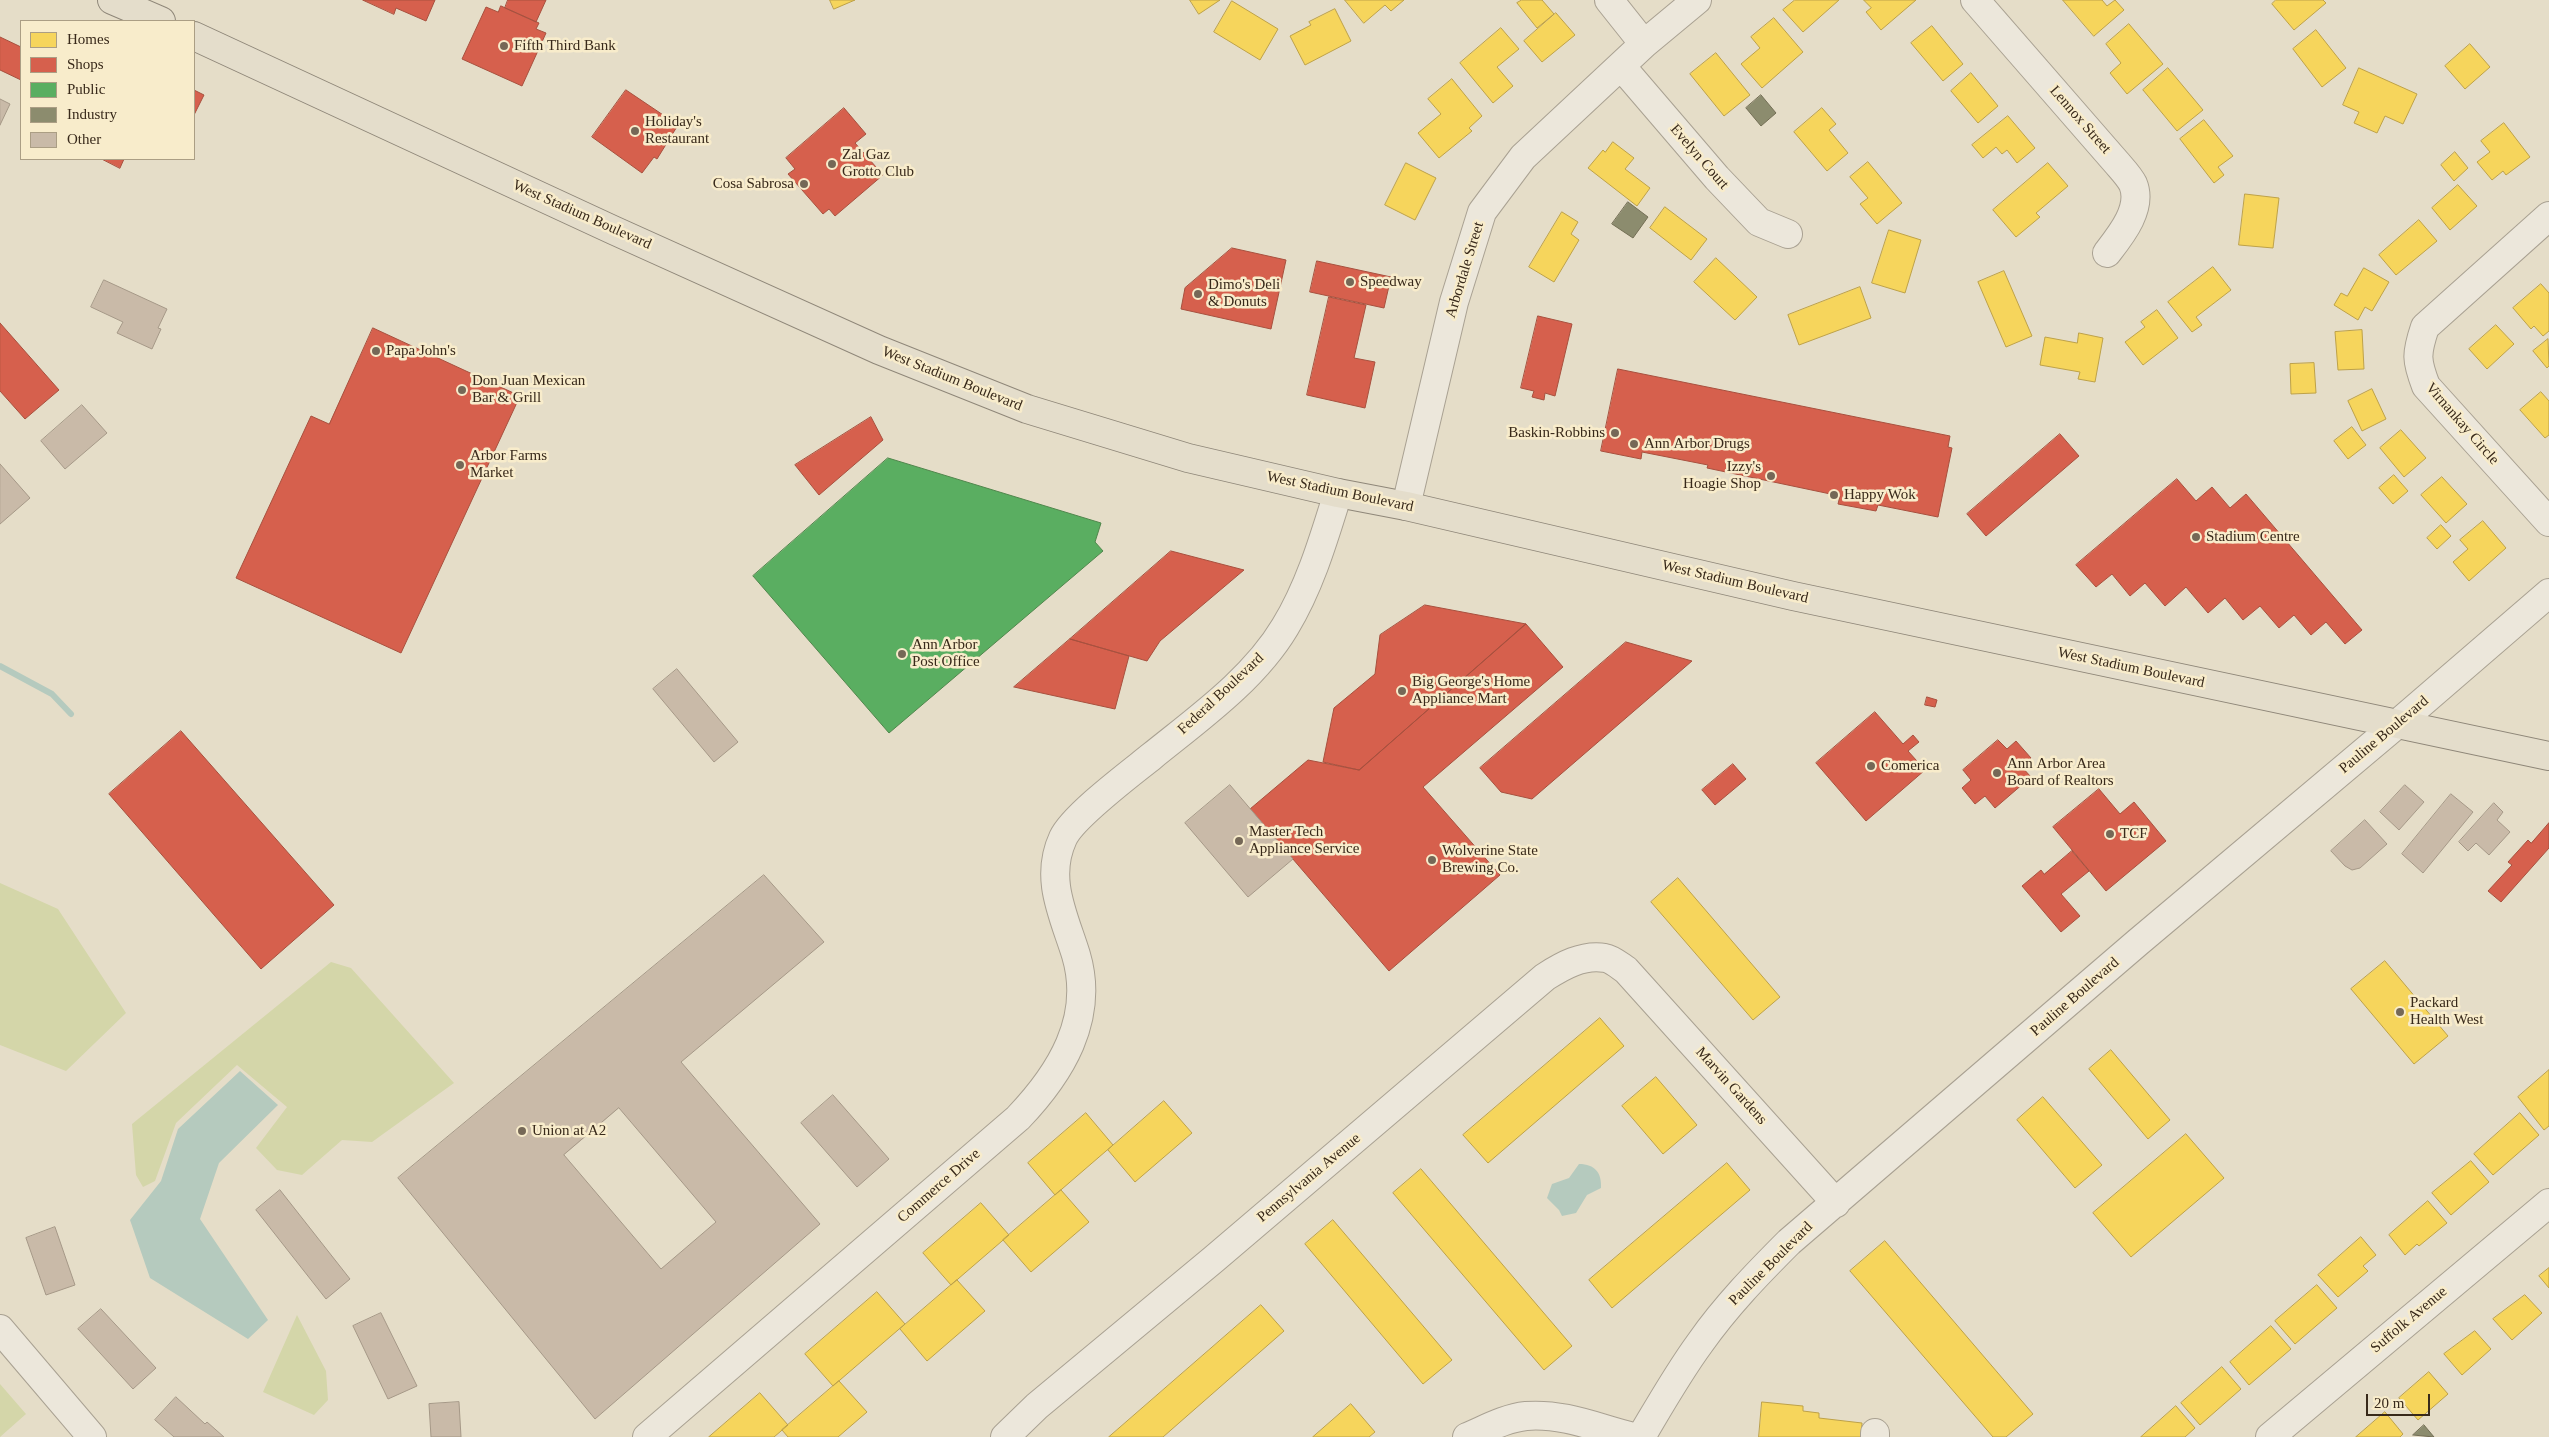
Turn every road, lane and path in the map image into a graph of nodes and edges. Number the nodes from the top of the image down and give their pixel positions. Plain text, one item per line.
1 (112, 0) edge
2 (1609, 0) edge
3 (1698, 0) edge
4 (1975, 0) edge
5 (159, 20) edge
6 (195, 36) edge
7 (1644, 44) junction
8 (1621, 66) junction
9 (2549, 216) edge
10 (1788, 234) dead end
11 (2108, 253) dead end
12 (1338, 493) junction
13 (1406, 506) junction
14 (2549, 522) edge
15 (2549, 593) edge
16 (2396, 725) junction
17 (2549, 756) edge
18 (1056, 860) joint
19 (1626, 970) joint
20 (1836, 1202) junction
21 (2549, 1203) edge
22 (0, 1329) edge
23 (92, 1437) edge
24 (647, 1437) edge
25 (1005, 1437) edge
26 (1467, 1437) edge
27 (1633, 1437) edge
28 (1641, 1437) edge
29 (2270, 1437) edge

1 - 5 main road
2 - 7 street
3 - 7 street, Arbordale Street
4 - 11 street, Lennox Street
6 - 12 main road, West Stadium Boulevard
7 - 8 street, Arbordale Street
8 - 10 street, Evelyn Court
8 - 13 street, Arbordale Street
9 - 14 street, Virnankay Circle
12 - 13 main road, West Stadium Boulevard
12 - 18 street, Federal Boulevard
13 - 16 main road, West Stadium Boulevard
15 - 16 street, Pauline Boulevard
16 - 17 main road, West Stadium Boulevard
16 - 20 street, Pauline Boulevard
18 - 24 street, Commerce Drive
19 - 20 street, Marvin Gardens
19 - 25 street, Pennsylvania Avenue
20 - 28 street, Pauline Boulevard
21 - 29 street, Suffolk Avenue
22 - 23 street
26 - 27 street

